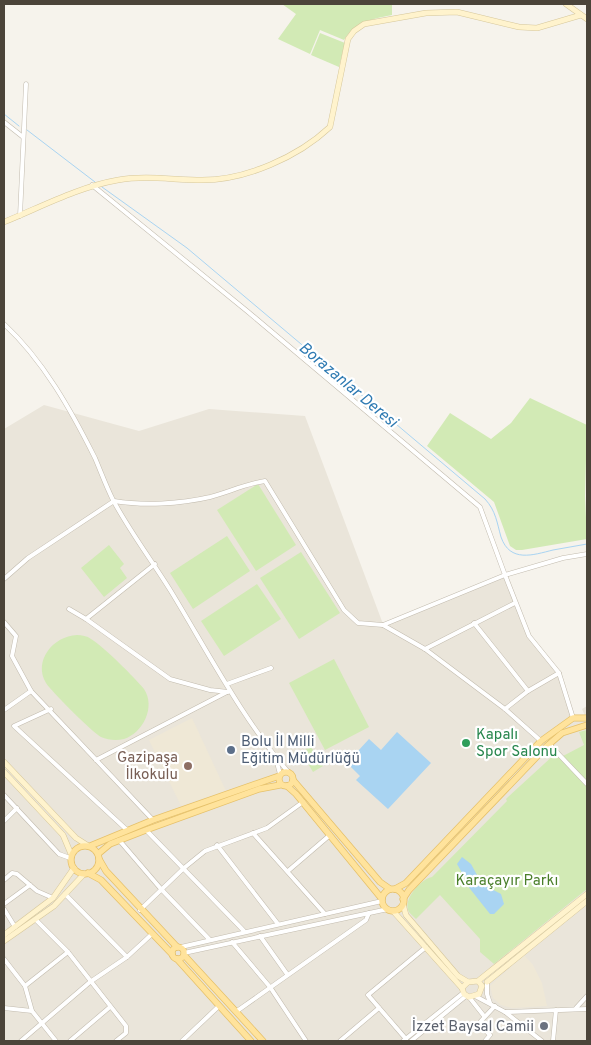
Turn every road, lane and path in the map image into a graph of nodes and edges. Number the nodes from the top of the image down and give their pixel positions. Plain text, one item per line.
1 (566, 4) edge
2 (581, 15) junction
3 (587, 19) edge
4 (26, 84) dead end
5 (4, 122) edge
6 (23, 137) junction
7 (92, 185) junction
8 (20, 216) junction
9 (4, 222) edge
10 (4, 324) edge
11 (114, 501) junction
12 (587, 554) edge
13 (155, 564) junction
14 (505, 575) junction
15 (4, 580) edge
16 (515, 603) junction
17 (69, 609) dead end
18 (86, 619) junction
19 (4, 622) edge
20 (474, 623) junction
21 (383, 625) junction
22 (425, 649) junction
23 (271, 668) dead end
24 (559, 672) junction
25 (228, 684) junction
26 (31, 691) junction
27 (229, 691) junction
28 (528, 691) junction
29 (51, 709) junction
30 (505, 709) junction
31 (4, 710) edge
32 (574, 718) junction
33 (587, 718) edge
34 (587, 725) edge
35 (541, 742) junction
36 (549, 744) junction
37 (276, 757) junction
38 (96, 760) junction
39 (4, 762) edge
40 (4, 772) edge
41 (290, 774) junction
42 (280, 775) junction
43 (293, 780) junction
44 (587, 784) edge
45 (280, 785) junction
46 (287, 786) junction
47 (4, 795) edge
48 (303, 802) junction
49 (17, 808) junction
50 (153, 820) junction
51 (4, 821) edge
52 (127, 830) junction
53 (146, 830) junction
54 (253, 834) junction
55 (330, 835) junction
56 (119, 840) junction
57 (217, 845) junction
58 (88, 846) junction
59 (71, 856) junction
60 (99, 857) junction
61 (74, 868) junction
62 (184, 868) junction
63 (288, 872) junction
64 (86, 874) junction
65 (4, 880) edge
66 (30, 885) junction
67 (393, 889) junction
68 (161, 890) junction
69 (65, 894) junction
70 (587, 894) edge
71 (53, 898) junction
72 (382, 900) junction
73 (403, 901) junction
74 (587, 901) edge
75 (4, 904) edge
76 (4, 909) edge
77 (140, 910) junction
78 (390, 910) junction
79 (368, 913) junction
80 (325, 914) junction
81 (36, 920) junction
82 (278, 924) junction
83 (16, 927) junction
84 (244, 931) junction
85 (152, 934) junction
86 (4, 935) edge
87 (260, 936) junction
88 (210, 940) junction
89 (4, 942) edge
90 (232, 942) junction
91 (426, 947) junction
92 (181, 950) junction
93 (68, 952) junction
94 (172, 954) junction
95 (127, 957) junction
96 (4, 959) edge
97 (177, 959) junction
98 (287, 974) junction
99 (478, 980) junction
100 (90, 982) junction
101 (468, 982) junction
102 (25, 986) junction
103 (484, 986) junction
104 (270, 987) junction
105 (467, 994) junction
106 (587, 996) edge
107 (486, 1000) junction
108 (493, 1004) junction
109 (219, 1006) junction
110 (110, 1007) junction
111 (4, 1008) edge
112 (379, 1008) junction
113 (576, 1008) junction
114 (587, 1009) edge
115 (556, 1010) junction
116 (32, 1011) junction
117 (236, 1011) junction
118 (505, 1012) junction
119 (484, 1016) junction
120 (42, 1023) junction
121 (418, 1036) junction
122 (404, 1040) edge
123 (21, 1041) edge
124 (56, 1041) edge
125 (70, 1041) edge
126 (116, 1041) edge
127 (182, 1041) edge
128 (251, 1041) edge
129 (262, 1041) edge
130 (306, 1041) edge
131 (342, 1041) edge
132 (411, 1041) edge
133 (422, 1041) edge
134 (484, 1041) edge
135 (542, 1041) edge
136 (553, 1041) edge

1 - 2 main road
2 - 3 main road
2 - 7 main road
4 - 6 street
5 - 6 street
6 - 8 street
7 - 8 main road
7 - 14 street
8 - 9 main road
10 - 11 street
11 - 13 street
11 - 15 street
11 - 21 street
12 - 14 street
13 - 18 street
13 - 25 street
14 - 16 street
14 - 21 street
16 - 20 street
16 - 24 street
17 - 18 street
18 - 27 street
19 - 26 street
20 - 22 street
20 - 28 street
21 - 22 street
22 - 30 street
23 - 25 street
24 - 28 street
24 - 32 street
25 - 27 street
26 - 29 street
26 - 31 street
27 - 37 street
27 - 38 street
28 - 30 street
29 - 38 street
29 - 52 street
30 - 35 street
32 - 33 main road
32 - 35 main road
34 - 36 main road
35 - 67 main road
36 - 44 street
36 - 73 main road
37 - 41 street
37 - 42 street
38 - 50 street
39 - 58 main road
40 - 59 main road
41 - 42 main road
41 - 43 main road
42 - 45 main road
42 - 50 main road
43 - 46 main road
43 - 67 main road
45 - 46 main road
45 - 53 main road
46 - 48 main road
47 - 49 street
48 - 54 street
48 - 55 main road
49 - 51 street
49 - 59 street
50 - 52 main road
52 - 58 main road
53 - 56 main road
53 - 62 street
54 - 57 street
54 - 63 street
55 - 63 street
55 - 72 main road
56 - 60 main road
56 - 68 street
57 - 62 street
57 - 82 street
58 - 59 main road
58 - 60 main road
59 - 61 main road
60 - 64 main road
60 - 77 main road
61 - 64 main road
61 - 71 main road
62 - 68 street
62 - 84 street
63 - 80 street
64 - 69 main road
64 - 85 main road
65 - 66 street
66 - 71 street
66 - 75 street
67 - 72 main road
67 - 73 main road
68 - 77 street
68 - 88 street
69 - 81 main road
69 - 95 street
70 - 99 main road
71 - 83 main road
72 - 78 main road
72 - 80 street
73 - 78 main road
73 - 101 main road
74 - 103 main road
76 - 83 street
77 - 92 main road
78 - 79 street
78 - 91 main road
79 - 87 street
79 - 98 street
80 - 82 street
81 - 89 main road
81 - 93 street
82 - 84 street
83 - 86 main road
84 - 88 street
85 - 94 main road
85 - 95 street
87 - 90 street
87 - 98 street
88 - 92 street
90 - 92 street
90 - 104 street
91 - 105 main road
91 - 112 street
92 - 94 main road
92 - 97 main road
92 - 117 main road
93 - 100 street
93 - 102 street
94 - 97 main road
95 - 100 street
96 - 102 street
97 - 109 main road
98 - 104 street
99 - 101 main road
99 - 103 main road
100 - 110 street
100 - 120 street
101 - 105 main road
102 - 116 street
103 - 105 main road
103 - 107 street
103 - 108 street
104 - 117 street
104 - 130 street
105 - 107 street
105 - 119 street
105 - 121 street
105 - 122 street
106 - 113 street
107 - 108 street
108 - 118 street
108 - 119 street
109 - 127 street
109 - 128 main road
110 - 125 street
110 - 126 street
111 - 116 street
112 - 122 street
112 - 131 street
113 - 114 street
113 - 115 street
115 - 118 street
115 - 136 street
116 - 120 street
117 - 129 main road
118 - 135 street
119 - 134 street
120 - 123 street
120 - 124 street
121 - 132 street
121 - 133 street

